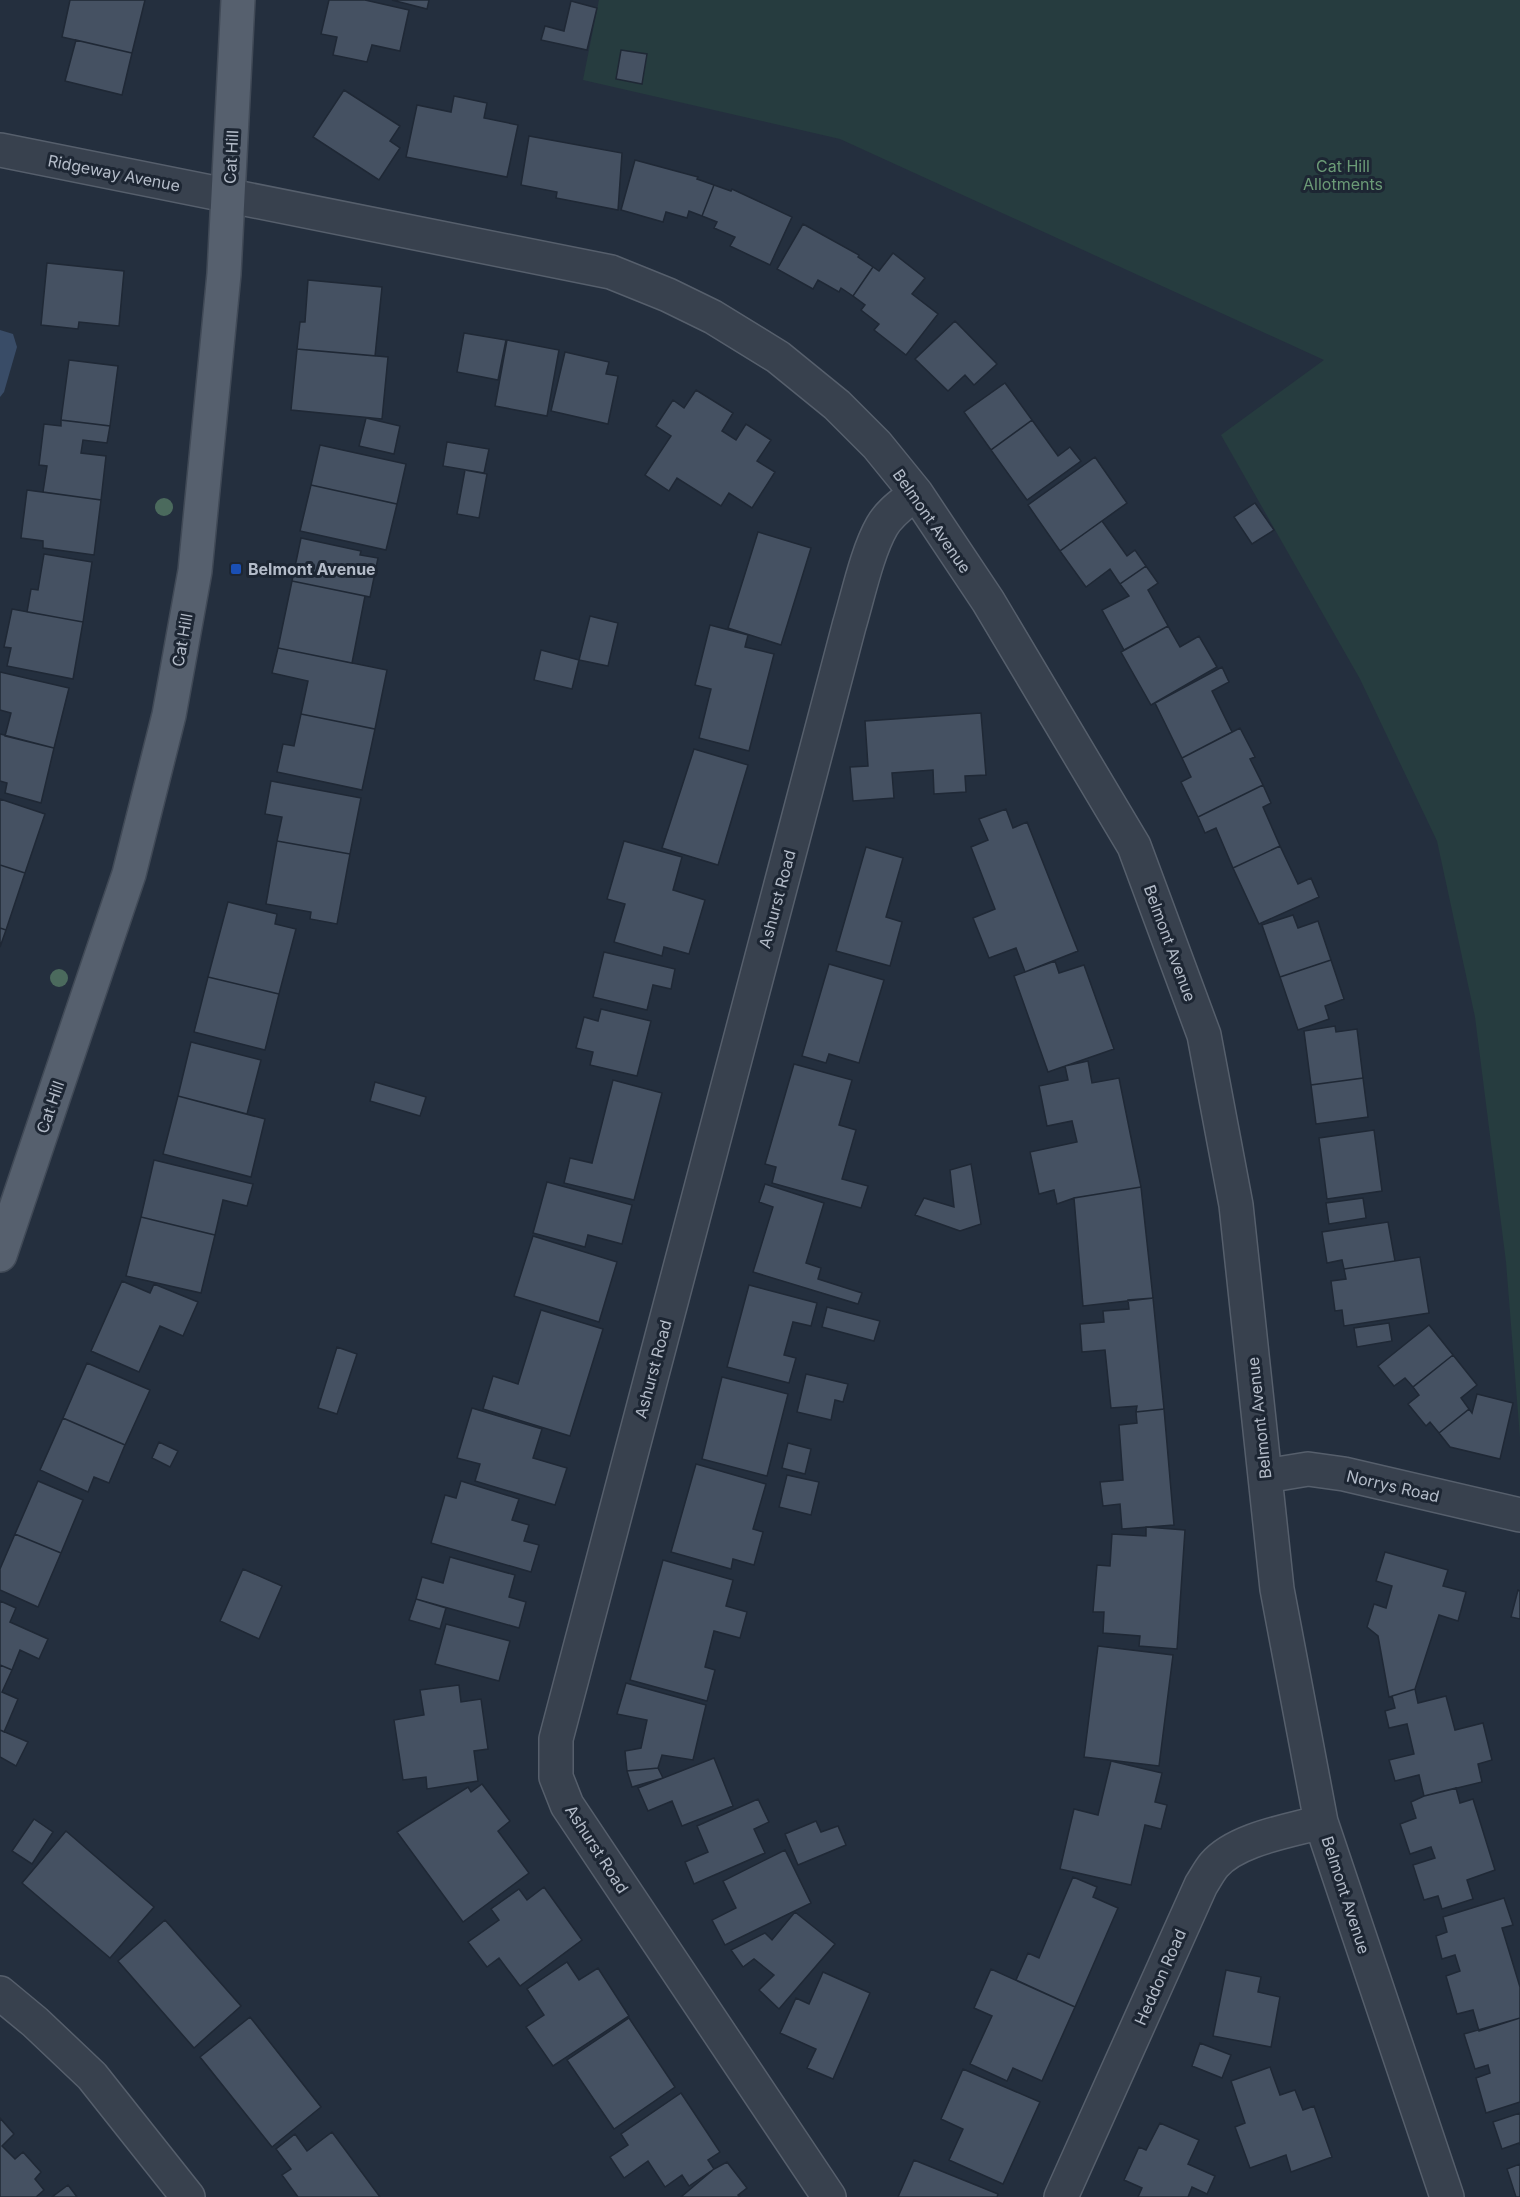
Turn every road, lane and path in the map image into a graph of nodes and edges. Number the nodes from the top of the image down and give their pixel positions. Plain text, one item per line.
1 (238, 0) edge
2 (0, 150) edge
3 (229, 196) junction
4 (916, 493) junction
5 (0, 1255) edge
6 (1265, 1476) junction
7 (1520, 1515) edge
8 (1322, 1822) junction
9 (0, 1992) edge
10 (188, 2197) edge
11 (828, 2197) edge
12 (1061, 2197) edge
13 (1447, 2197) edge

1 - 3 main road, Cat Hill
2 - 3 street, Ridgeway Avenue
3 - 4 street, Belmont Avenue
3 - 5 main road, Cat Hill
4 - 6 street, Belmont Avenue
4 - 11 street, Ashurst Road
6 - 7 street, Norrys Road
6 - 8 street, Belmont Avenue
8 - 12 street, Heddon Road
8 - 13 street, Belmont Avenue
9 - 10 street

